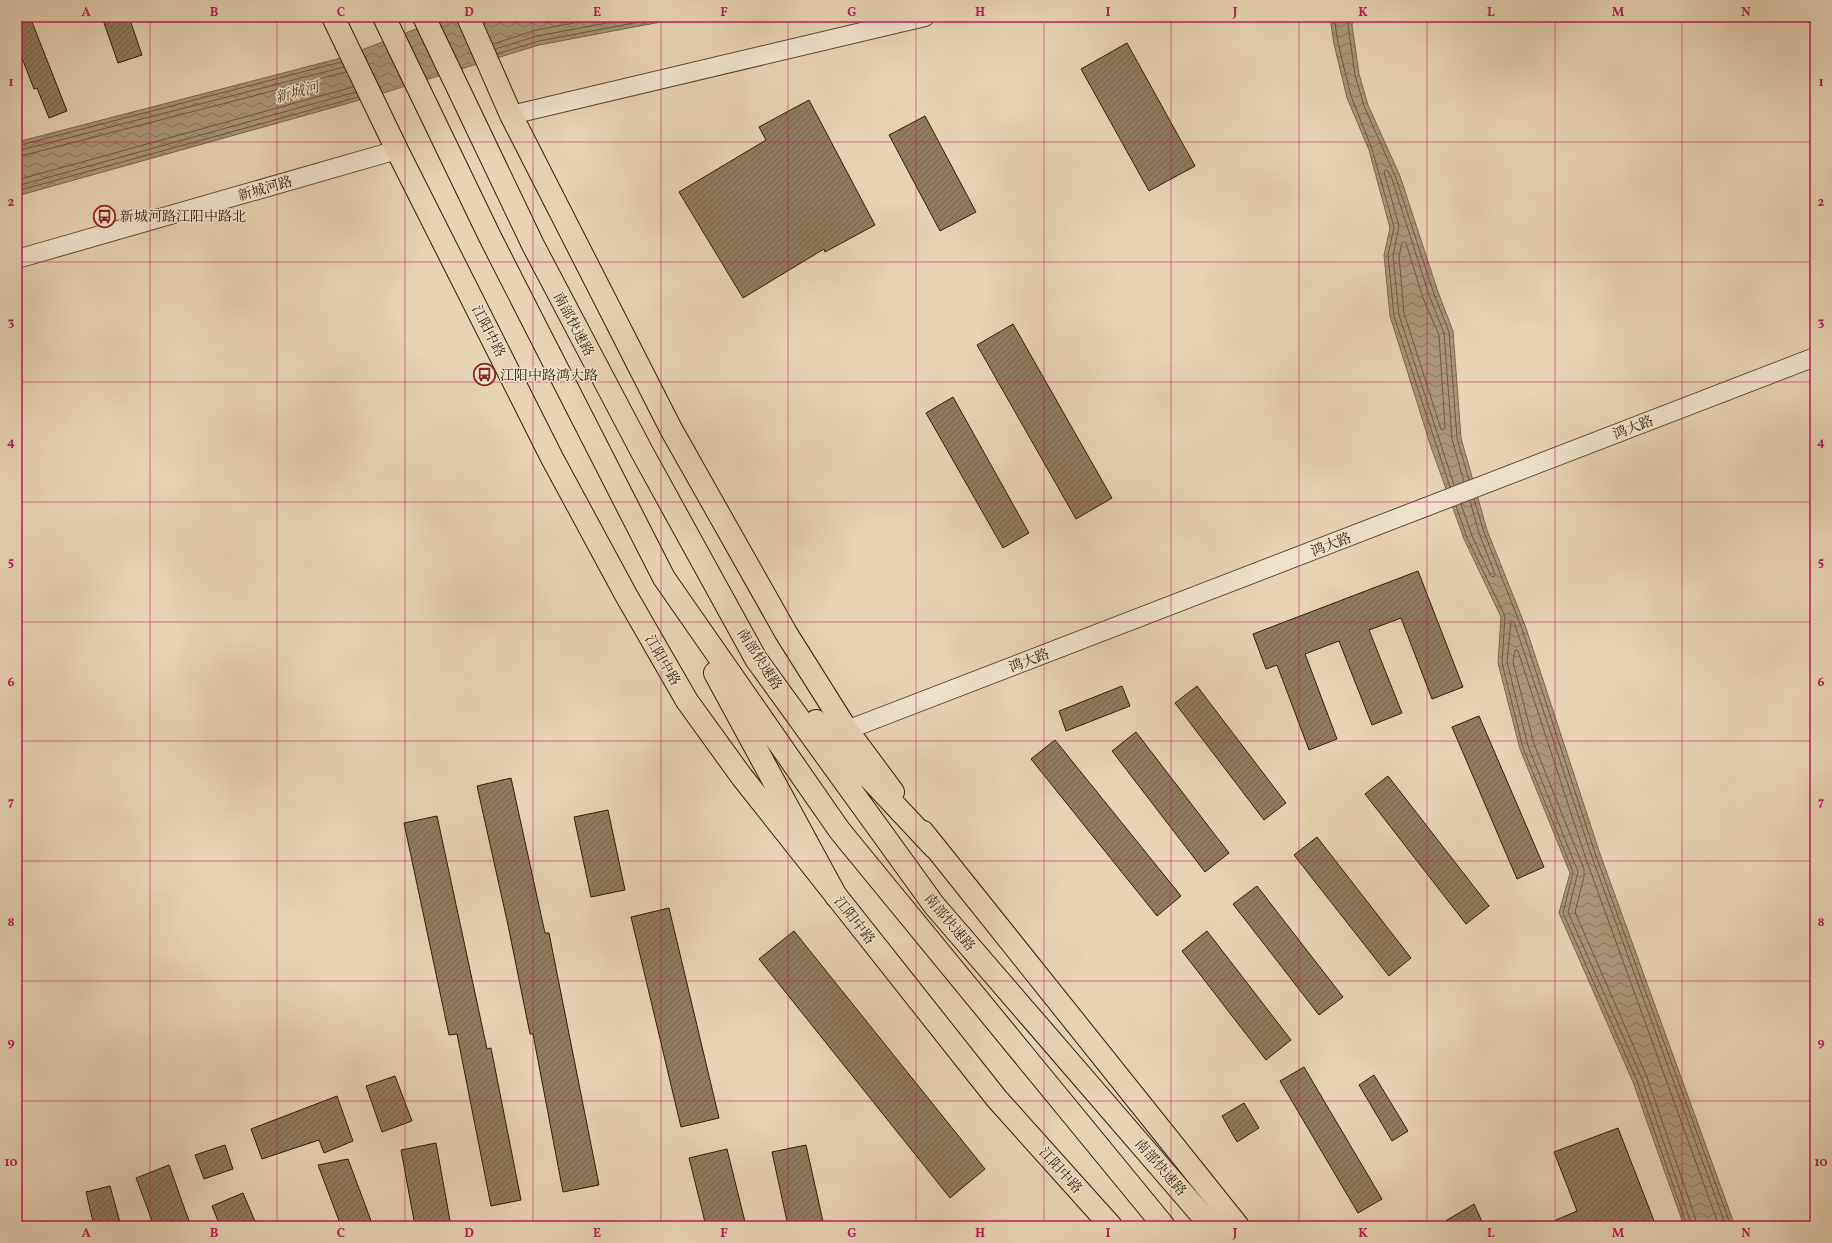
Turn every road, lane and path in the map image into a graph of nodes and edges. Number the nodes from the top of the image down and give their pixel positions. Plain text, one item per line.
1 (333, 17) edge
2 (385, 17) edge
3 (424, 17) edge
4 (468, 17) edge
5 (925, 17) edge
6 (511, 115) junction
7 (397, 150) junction
8 (17, 259) edge
9 (1815, 357) edge
10 (664, 578) junction
11 (756, 659) junction
12 (847, 730) junction
13 (934, 847) junction
14 (836, 896) junction
15 (1111, 1226) edge
16 (1164, 1226) edge
17 (1211, 1226) edge
18 (1238, 1226) edge

1 - 7 main road, 江阳中路
2 - 10 main road, 南部快速路
3 - 11 main road, 南部快速路
4 - 6 main road
5 - 6 street
6 - 12 main road
7 - 8 street, 新城河路
7 - 14 main road, 江阳中路
9 - 12 street, 鸿大路
10 - 14 main road
10 - 16 main road, 南部快速路
11 - 13 main road
11 - 17 main road, 南部快速路
12 - 13 main road
13 - 18 main road
14 - 15 main road, 江阳中路

